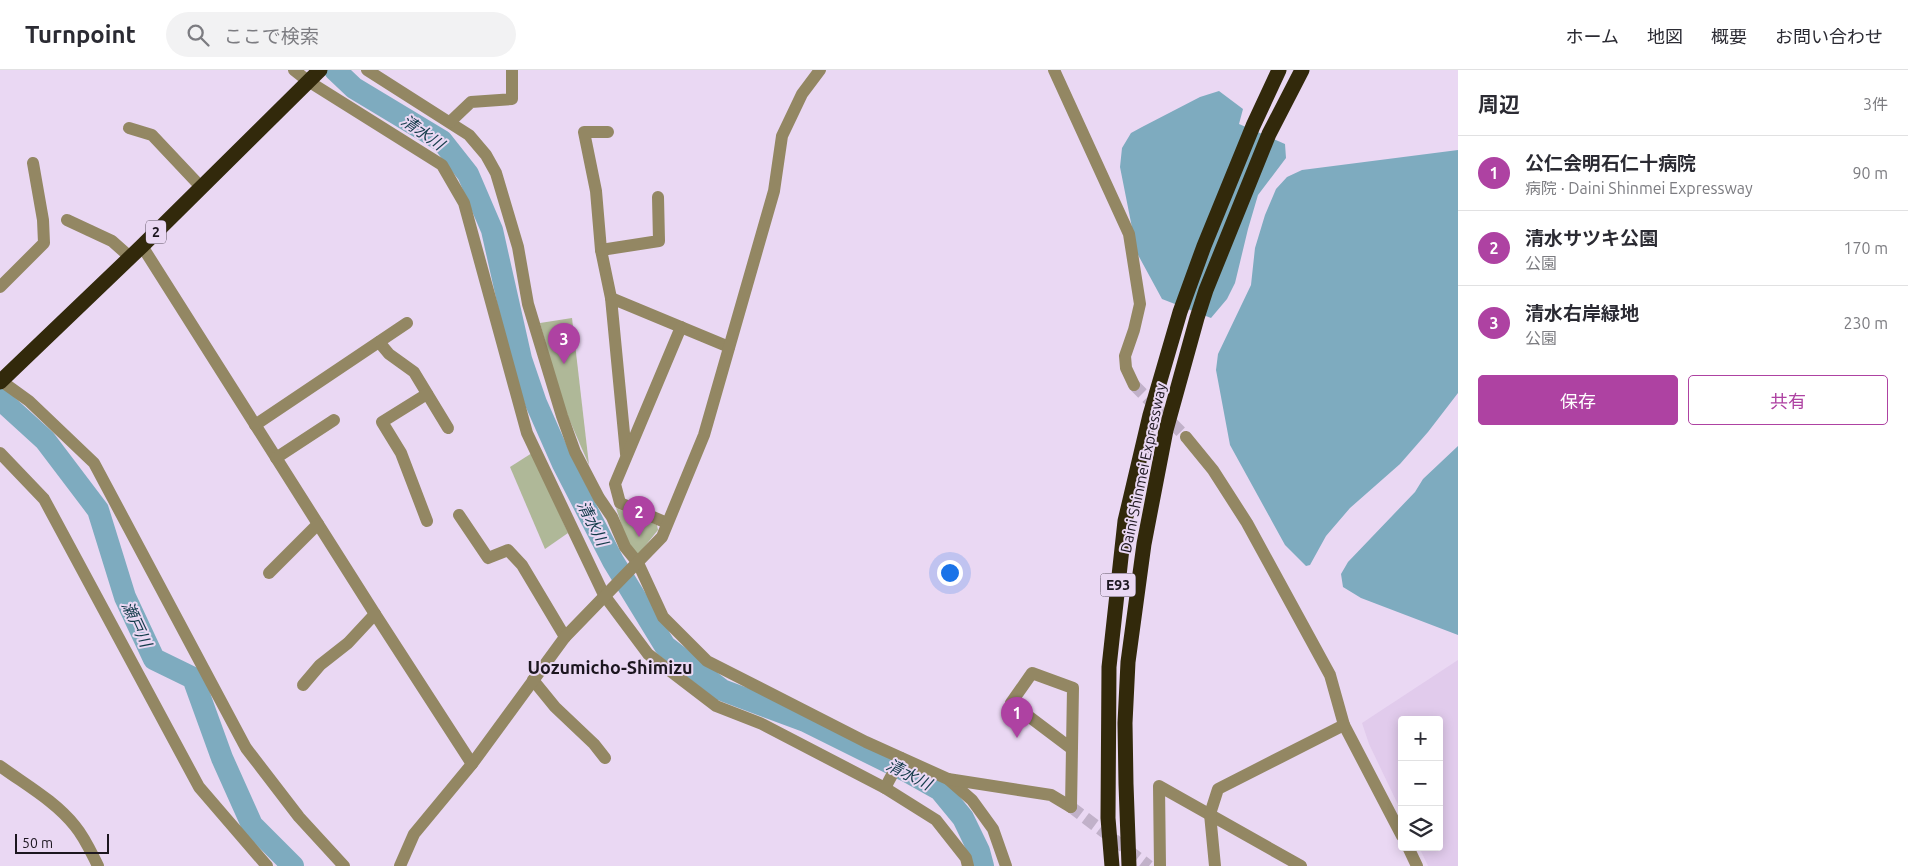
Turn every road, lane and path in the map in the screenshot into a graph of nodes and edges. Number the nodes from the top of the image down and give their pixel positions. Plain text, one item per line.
1 (294, 70) edge
2 (320, 70) edge
3 (367, 70) edge
4 (512, 70) edge
5 (820, 70) edge
6 (1054, 70) edge
7 (1279, 70) edge
8 (1302, 70) edge
9 (308, 82) junction
10 (450, 122) junction
11 (129, 128) dead end
12 (608, 132) dead end
13 (33, 163) dead end
14 (201, 187) junction
15 (658, 197) dead end
16 (67, 220) dead end
17 (142, 246) junction
18 (600, 250) junction
19 (130, 257) junction
20 (0, 287) edge
21 (610, 298) junction
22 (407, 323) dead end
23 (681, 327) junction
24 (379, 342) junction
25 (730, 346) junction
26 (0, 381) edge
27 (1134, 385) tunnel mouth
28 (427, 394) junction
29 (334, 420) dead end
30 (255, 425) junction
31 (448, 428) dead end
32 (1186, 437) tunnel mouth
33 (0, 454) edge
34 (626, 454) junction
35 (276, 458) junction
36 (459, 516) dead end
37 (427, 521) dead end
38 (667, 522) junction
39 (318, 524) junction
40 (638, 563) junction
41 (268, 572) dead end
42 (604, 595) junction
43 (375, 614) junction
44 (565, 637) junction
45 (533, 680) junction
46 (303, 685) dead end
47 (1344, 725) junction
48 (1072, 749) junction
49 (605, 758) dead end
50 (901, 758) junction
51 (472, 764) junction
52 (0, 766) edge
53 (948, 779) junction
54 (885, 788) junction
55 (1210, 814) junction
56 (1398, 828) edge
57 (1410, 851) edge
58 (98, 866) edge
59 (267, 866) edge
60 (344, 866) edge
61 (400, 866) edge
62 (968, 866) edge
63 (1006, 866) edge
64 (1112, 866) edge
65 (1129, 866) edge
66 (1160, 866) edge
67 (1215, 866) edge
68 (1301, 866) edge
69 (1417, 866) edge

1 - 9 street
2 - 9 highway, 2
3 - 10 street
4 - 10 street
5 - 25 street
6 - 27 street
7 - 64 highway, Daini Shinmei Expressway / E93
8 - 65 highway, Daini Shinmei Expressway / E93
9 - 14 highway, 2
9 - 42 street
10 - 40 street
11 - 14 street
12 - 18 street
13 - 20 street
14 - 17 highway, 2
15 - 18 street
16 - 19 street
17 - 19 highway, 2
17 - 30 street
18 - 21 street
19 - 26 highway, 2
21 - 23 street
21 - 34 street
22 - 24 street
23 - 25 street
23 - 34 street
24 - 28 street
24 - 30 street
25 - 38 street
26 - 60 street
28 - 31 street
28 - 37 street
29 - 35 street
30 - 35 street
32 - 47 street
33 - 59 street
34 - 38 street
35 - 39 street
36 - 44 street
38 - 40 street
39 - 41 street
39 - 43 street
40 - 42 street
40 - 50 street
42 - 44 street
42 - 54 street
43 - 46 street
43 - 51 street
44 - 45 street
45 - 49 street
45 - 51 street
47 - 55 street
47 - 56 street
48 - 48 street
48 - 53 street
50 - 53 street
50 - 54 street
51 - 61 street
52 - 58 street
53 - 63 street
54 - 62 street
55 - 66 street
55 - 67 street
55 - 68 street
57 - 69 street

